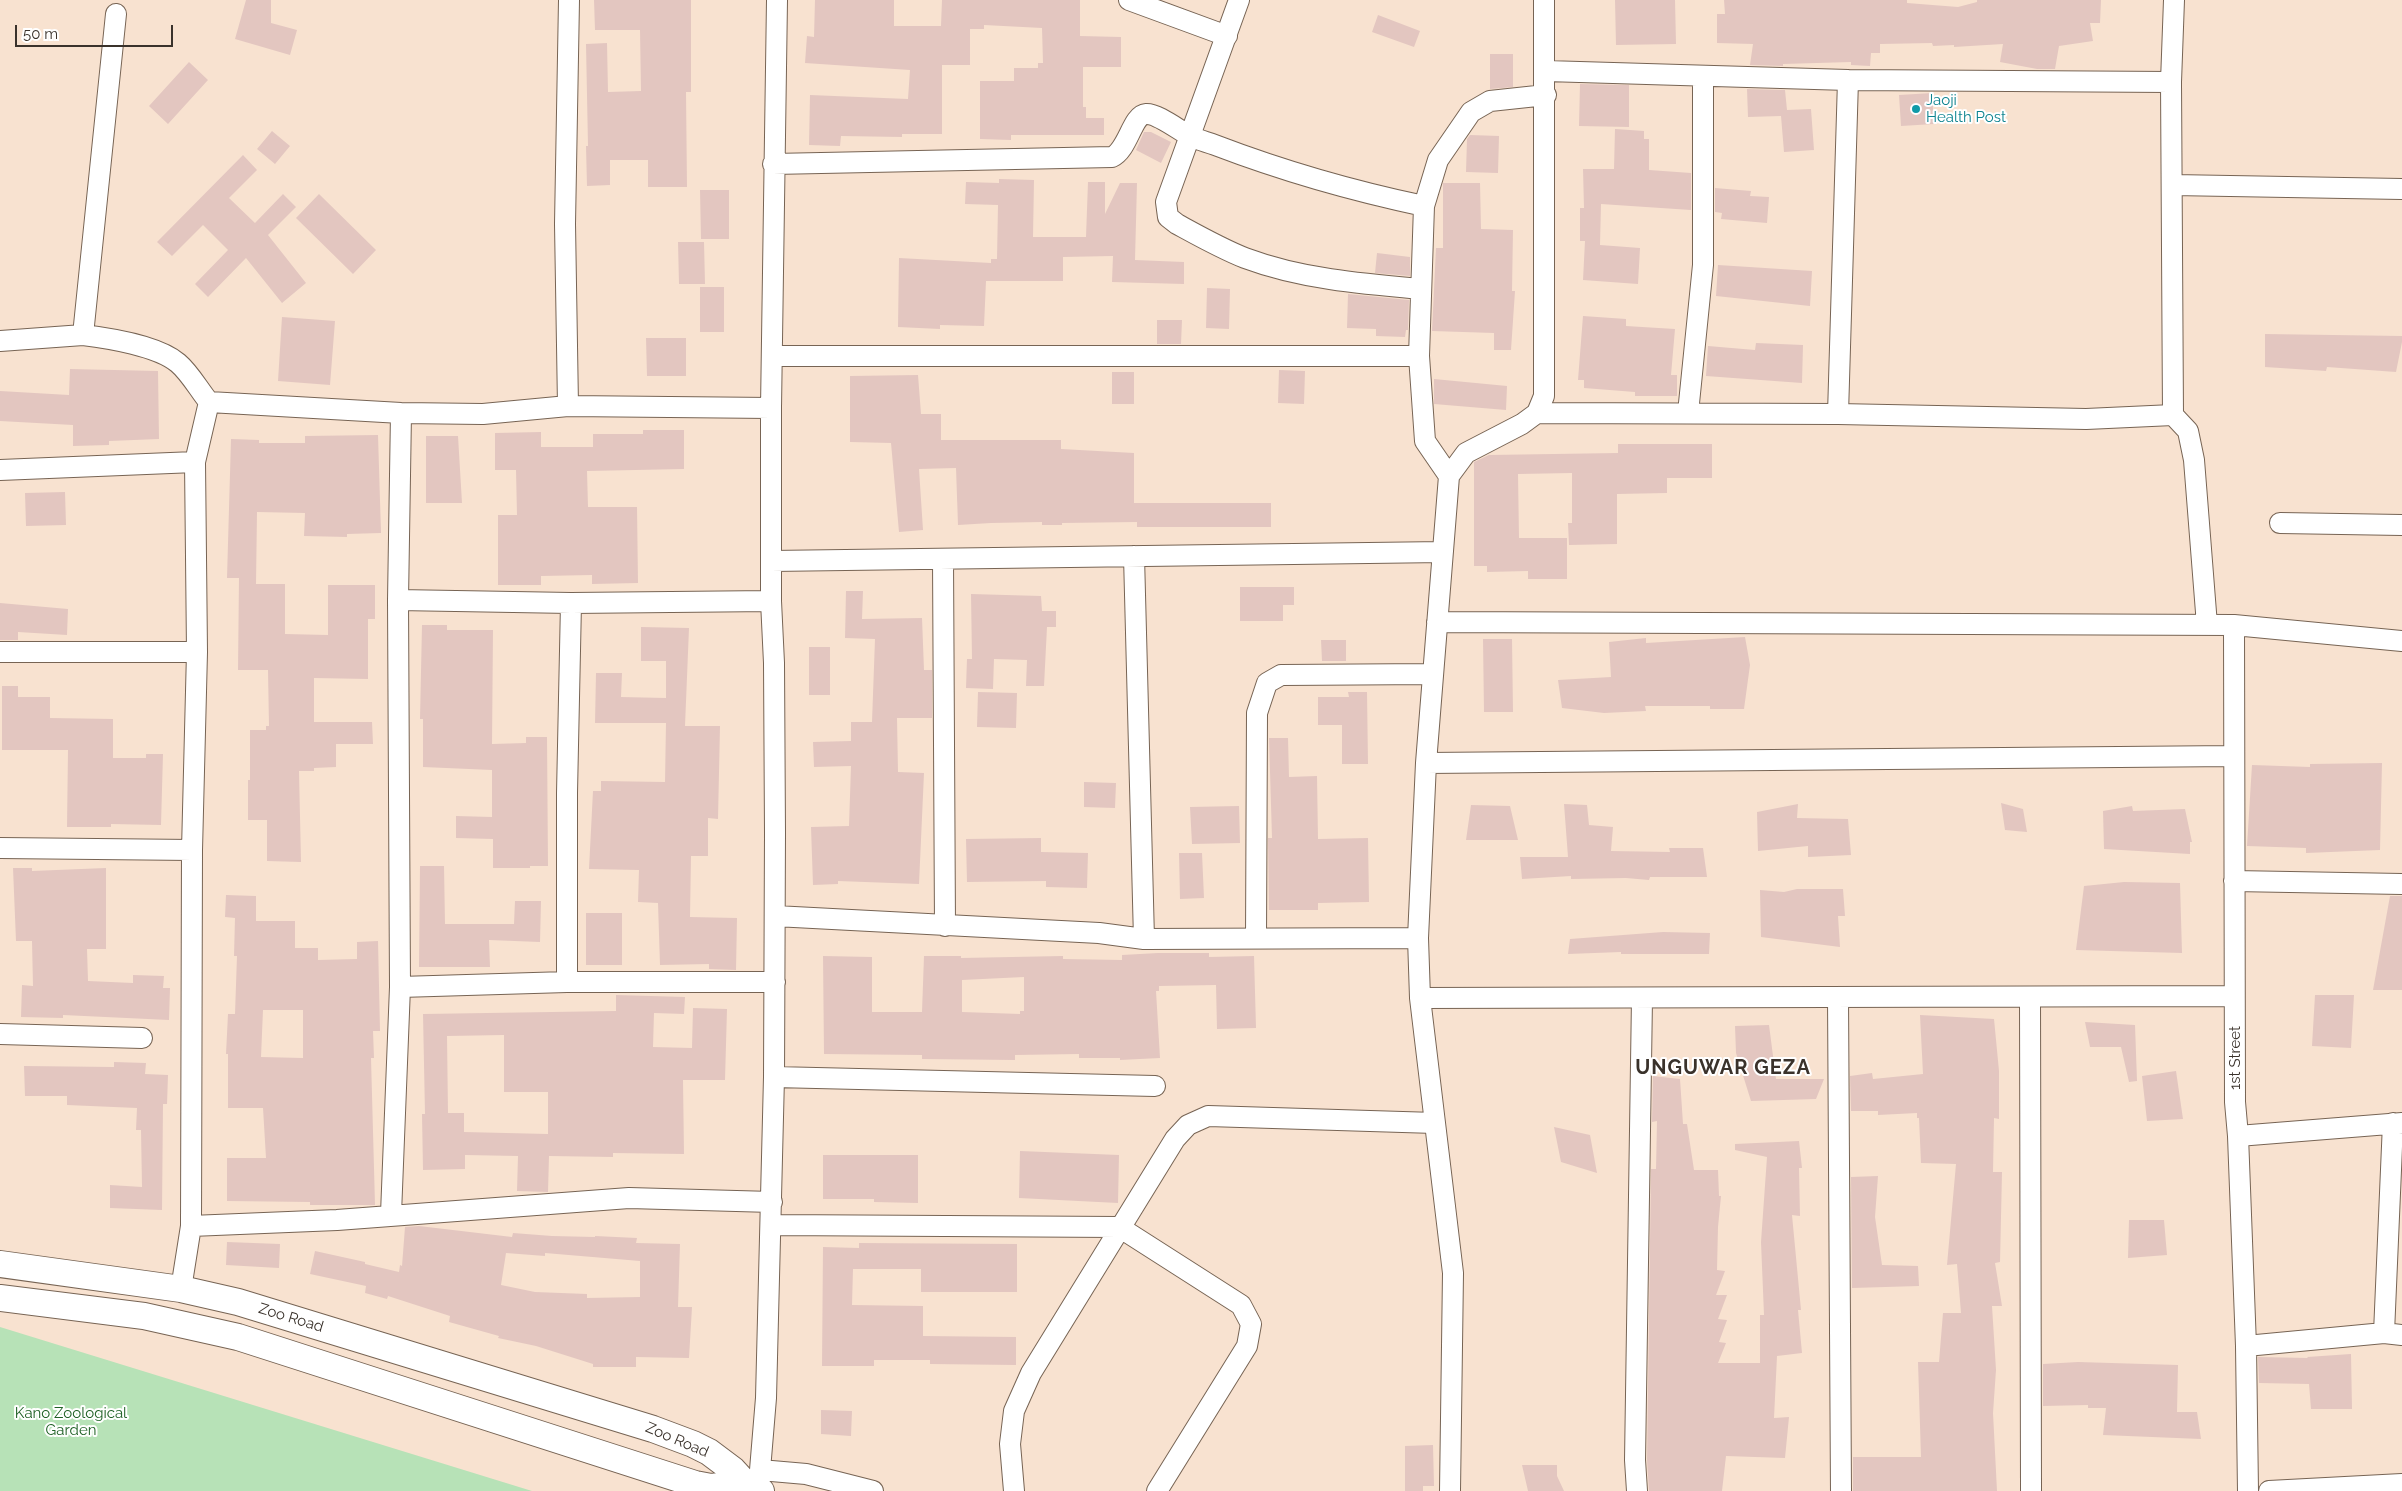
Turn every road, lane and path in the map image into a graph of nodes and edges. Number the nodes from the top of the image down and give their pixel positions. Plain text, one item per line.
1 (569, 0) edge
2 (777, 0) edge
3 (1129, 0) edge
4 (1239, 0) edge
5 (1544, 0) edge
6 (2174, 0) edge
7 (116, 14) dead end
8 (1227, 36) junction
9 (1546, 71) junction
10 (1703, 76) junction
11 (1848, 80) junction
12 (2171, 82) junction
13 (1546, 95) junction
14 (1191, 136) junction
15 (773, 164) junction
16 (2173, 185) junction
17 (2402, 189) edge
18 (1424, 206) junction
19 (1421, 289) junction
20 (83, 334) junction
21 (0, 341) edge
22 (773, 356) junction
23 (1419, 356) junction
24 (209, 402) junction
25 (568, 406) junction
26 (770, 408) junction
27 (401, 413) junction
28 (1537, 413) junction
29 (1688, 414) junction
30 (1838, 414) junction
31 (2173, 415) junction
32 (195, 462) junction
33 (0, 470) edge
34 (1449, 476) junction
35 (2280, 523) dead end
36 (2402, 525) edge
37 (1443, 552) junction
38 (1134, 556) junction
39 (943, 558) junction
40 (771, 561) junction
41 (398, 600) junction
42 (771, 601) junction
43 (571, 603) junction
44 (1437, 622) junction
45 (2208, 625) junction
46 (2234, 625) junction
47 (2402, 641) edge
48 (0, 652) edge
49 (197, 652) junction
50 (1433, 674) junction
51 (2234, 756) junction
52 (1426, 763) junction
53 (0, 848) edge
54 (192, 850) junction
55 (2234, 882) junction
56 (2402, 884) edge
57 (775, 916) junction
58 (944, 926) junction
59 (1256, 938) junction
60 (1418, 938) junction
61 (1144, 939) junction
62 (567, 982) junction
63 (775, 982) junction
64 (400, 987) junction
65 (2234, 996) junction
66 (1838, 997) junction
67 (2030, 997) junction
68 (1420, 998) junction
69 (1642, 998) junction
70 (0, 1034) edge
71 (142, 1038) dead end
72 (774, 1077) junction
73 (1155, 1086) dead end
74 (1435, 1123) junction
75 (2398, 1123) edge
76 (2238, 1136) junction
77 (772, 1202) junction
78 (391, 1214) junction
79 (772, 1225) junction
80 (190, 1226) junction
81 (1119, 1227) junction
82 (0, 1264) edge
83 (181, 1289) junction
84 (0, 1298) edge
85 (2393, 1334) edge
86 (2246, 1346) junction
87 (756, 1483) edge
88 (2402, 1484) edge
89 (873, 1491) edge
90 (1014, 1491) edge
91 (1157, 1491) edge
92 (1450, 1491) edge
93 (1637, 1491) edge
94 (1841, 1491) edge
95 (2031, 1491) edge
96 (2248, 1491) edge
97 (2269, 1491) edge

1 - 25 street
2 - 15 street
3 - 8 street
4 - 8 street
5 - 9 street
6 - 12 street
7 - 20 street
8 - 14 street
9 - 10 street
9 - 13 street
10 - 11 street
10 - 29 street
11 - 12 street
11 - 30 street
12 - 16 street
13 - 18 street
13 - 28 street
14 - 15 street
14 - 18 street
14 - 19 street
15 - 22 street
16 - 17 street
16 - 31 street
18 - 19 street
19 - 23 street
20 - 21 street
20 - 24 street
22 - 23 street
22 - 26 street
23 - 34 street
24 - 27 street
24 - 32 street
25 - 26 street
25 - 27 street
26 - 40 street
27 - 41 street
28 - 29 street
28 - 34 street
29 - 30 street
30 - 31 street
31 - 45 street
32 - 33 street
32 - 49 street
34 - 37 street
35 - 36 street
37 - 38 street
37 - 44 street
38 - 39 street
38 - 61 street
39 - 40 street
39 - 58 street
40 - 42 street
41 - 43 street
41 - 64 street
42 - 43 street
42 - 57 street
43 - 62 street
44 - 45 street
44 - 50 street
45 - 46 street
46 - 47 street
46 - 51 street, 1st Street
48 - 49 street
49 - 54 street
50 - 52 street
50 - 59 street
51 - 52 street
51 - 55 street, 1st Street
52 - 60 street
53 - 54 street
54 - 80 street
55 - 56 street
55 - 65 street, 1st Street
57 - 58 street
57 - 63 street
58 - 61 street
59 - 60 street
59 - 61 street
60 - 68 street
62 - 63 street
62 - 64 street
63 - 72 street
64 - 78 street
65 - 67 street
65 - 76 street, 1st Street
66 - 67 street
66 - 69 street
66 - 94 street
67 - 95 street
68 - 69 street
68 - 74 street
69 - 93 street
70 - 71 street
72 - 73 street
72 - 77 street
74 - 81 street
74 - 92 street
75 - 76 street
75 - 85 street
76 - 86 street, 1st Street
77 - 78 street
77 - 79 street
78 - 80 street
79 - 81 street
79 - 87 street
80 - 83 street
81 - 90 street
81 - 91 street
82 - 83 main road, Zoo Road
83 - 87 main road, Zoo Road
84 - 87 main road
85 - 86 street
86 - 96 street, 1st Street
87 - 89 street
88 - 97 street

